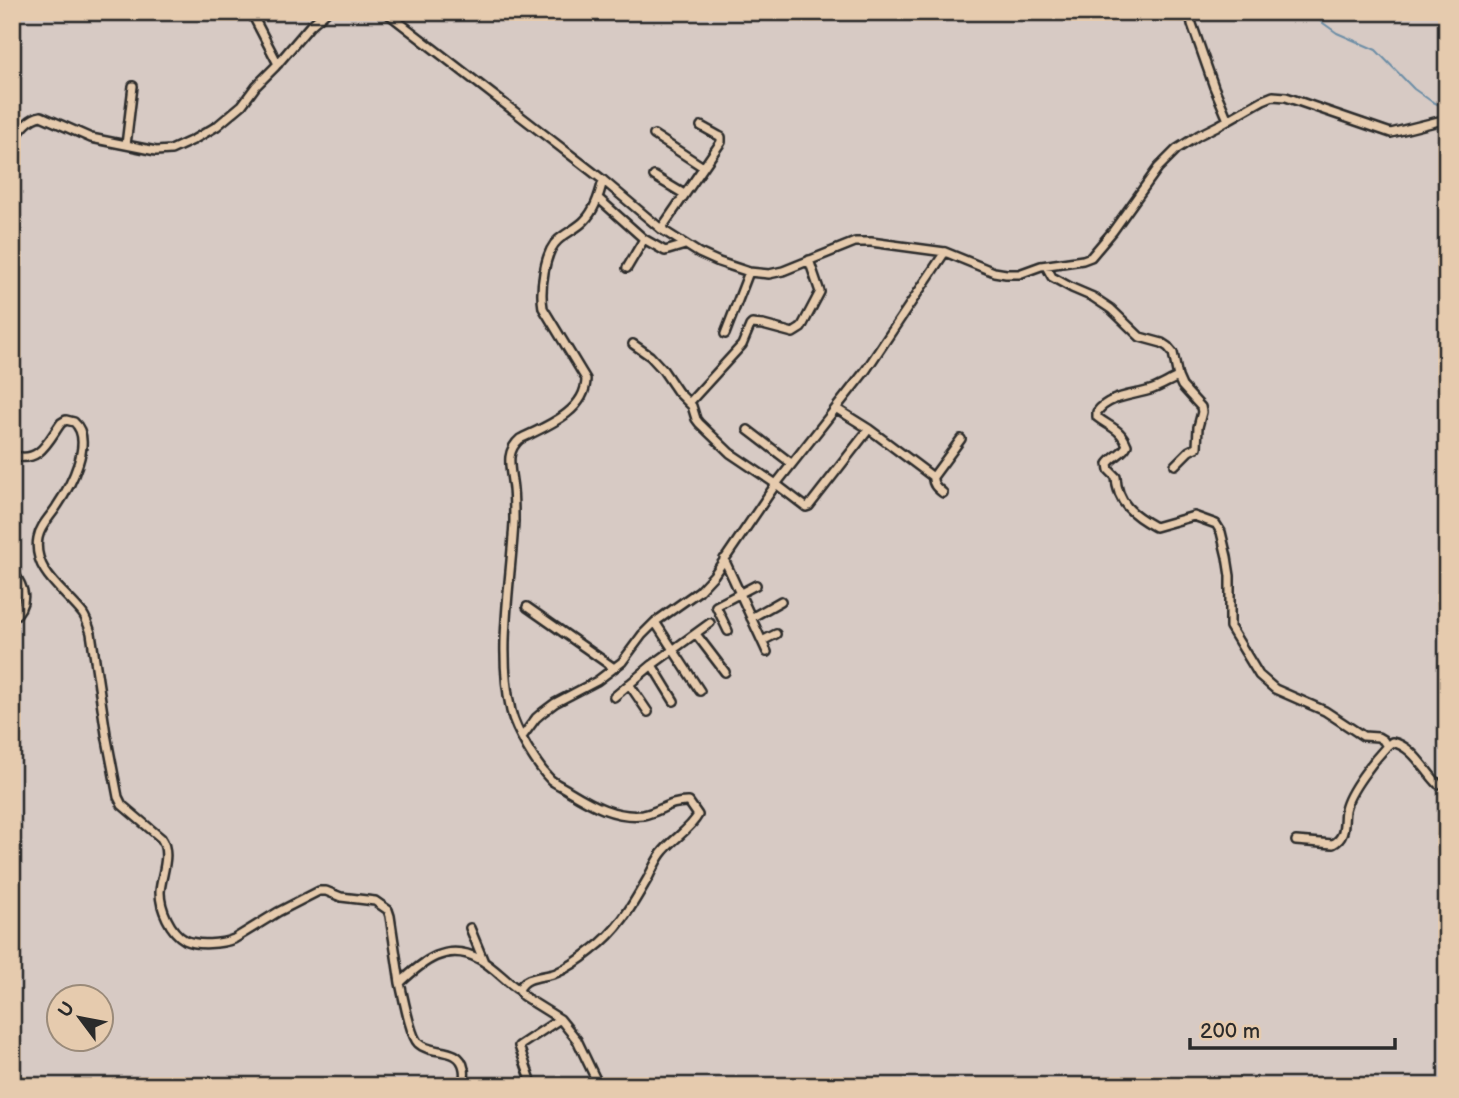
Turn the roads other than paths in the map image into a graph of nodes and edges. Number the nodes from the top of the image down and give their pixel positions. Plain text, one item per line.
1 (251, 12) edge
2 (326, 12) edge
3 (386, 12) edge
4 (1190, 12) edge
5 (278, 64) junction
6 (133, 86) dead end
7 (1447, 119) edge
8 (1228, 120) junction
9 (701, 126) dead end
10 (654, 135) dead end
11 (12, 142) edge
12 (126, 145) junction
13 (703, 167) junction
14 (654, 176) dead end
15 (603, 180) junction
16 (684, 194) junction
17 (598, 198) junction
18 (661, 229) junction
19 (644, 239) junction
20 (685, 245) junction
21 (945, 252) junction
22 (809, 260) junction
23 (1046, 266) junction
24 (628, 268) dead end
25 (749, 272) junction
26 (725, 334) dead end
27 (633, 344) dead end
28 (1178, 377) junction
29 (689, 402) junction
30 (837, 409) junction
31 (869, 429) junction
32 (748, 430) dead end
33 (961, 439) dead end
34 (12, 455) edge
35 (791, 463) junction
36 (1175, 465) dead end
37 (933, 477) junction
38 (776, 484) junction
39 (943, 493) dead end
40 (724, 559) junction
41 (12, 570) edge
42 (756, 584) dead end
43 (739, 593) junction
44 (781, 601) dead end
45 (527, 607) dead end
46 (751, 618) junction
47 (12, 619) edge
48 (654, 622) junction
49 (710, 623) dead end
50 (728, 631) dead end
51 (696, 634) junction
52 (776, 634) dead end
53 (762, 641) junction
54 (674, 650) junction
55 (767, 652) dead end
56 (652, 665) junction
57 (614, 668) junction
58 (726, 672) dead end
59 (629, 684) junction
60 (700, 691) dead end
61 (614, 697) dead end
62 (674, 701) dead end
63 (648, 712) dead end
64 (522, 737) junction
65 (1387, 746) junction
66 (1438, 784) dead end
67 (1296, 841) dead end
68 (470, 928) dead end
69 (484, 963) junction
70 (400, 983) junction
71 (519, 990) junction
72 (560, 1019) junction
73 (464, 1086) edge
74 (533, 1086) edge
75 (599, 1086) edge

1 - 5 street
2 - 5 street
3 - 15 street
4 - 8 street
5 - 12 street
6 - 12 street
7 - 8 street
8 - 23 street
9 - 13 street
10 - 13 street
11 - 12 street
13 - 16 street
14 - 16 street
15 - 17 street
15 - 18 street
16 - 18 street
17 - 19 street
17 - 64 street
18 - 20 street
19 - 20 street
19 - 24 street
20 - 25 street
21 - 22 street
21 - 23 street
21 - 30 street
22 - 25 street
22 - 29 street
23 - 28 street
25 - 26 street
27 - 29 street
28 - 36 street
28 - 65 street
29 - 38 street
30 - 31 street
30 - 35 street
31 - 37 street
31 - 38 street
32 - 35 street
33 - 37 street
34 - 70 street
35 - 38 street
37 - 39 street
38 - 40 street
40 - 43 street
40 - 48 street
41 - 47 street
42 - 43 street
43 - 46 street
43 - 50 street
44 - 46 street
45 - 57 street
46 - 53 street
48 - 54 street
48 - 57 street
49 - 51 street
51 - 54 street
51 - 58 street
52 - 53 street
53 - 55 street
54 - 56 street
54 - 60 street
56 - 59 street
56 - 62 street
57 - 64 street
59 - 61 street
59 - 63 street
64 - 71 street
65 - 66 street
65 - 67 street
68 - 69 street
69 - 70 street
69 - 71 street
70 - 73 street
71 - 72 street
72 - 74 street
72 - 75 street

